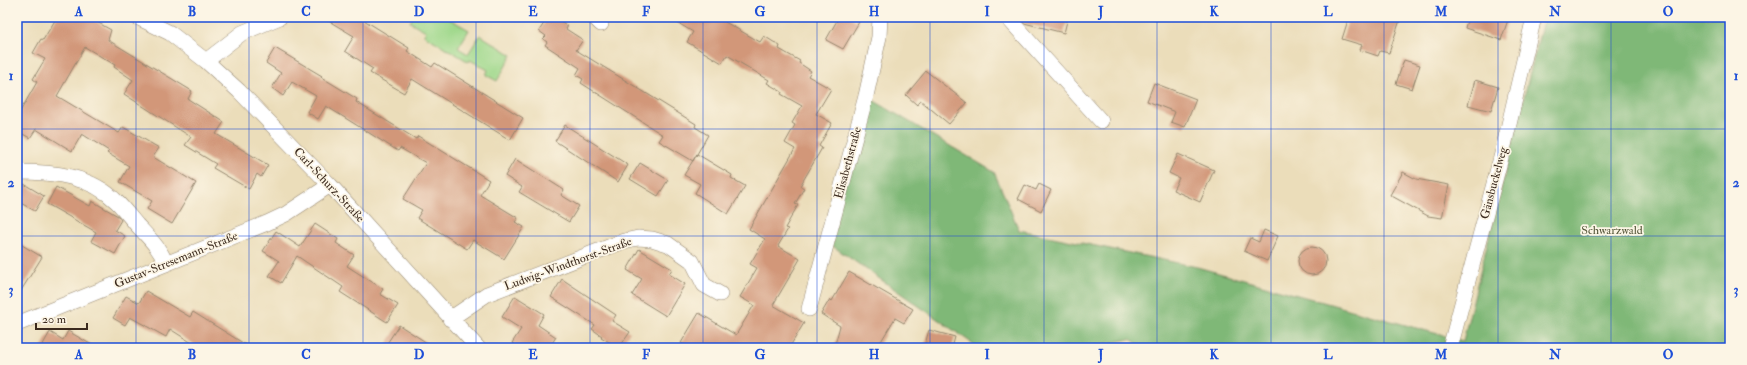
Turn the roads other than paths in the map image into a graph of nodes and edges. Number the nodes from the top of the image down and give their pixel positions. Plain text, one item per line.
1 (137, 17) edge
2 (160, 17) edge
3 (280, 17) edge
4 (880, 17) edge
5 (1007, 17) edge
6 (1534, 17) edge
7 (170, 33) junction
8 (206, 61) junction
9 (1101, 121) dead end
10 (17, 172) edge
11 (330, 185) junction
12 (166, 264) junction
13 (720, 294) dead end
14 (809, 309) dead end
15 (450, 319) junction
16 (17, 324) edge
17 (478, 348) edge
18 (1450, 348) edge

1 - 7 street, Carl-Schurz-Straße
2 - 7 street, Carl-Schurz-Straße
3 - 8 street
4 - 14 street, Elisabethstraße
5 - 9 street
6 - 18 street, Gänsbuckelweg
7 - 8 street, Carl-Schurz-Straße
8 - 11 street, Carl-Schurz-Straße
10 - 12 street
11 - 12 street, Gustav-Stresemann-Straße
11 - 15 street, Carl-Schurz-Straße
12 - 16 street, Gustav-Stresemann-Straße
13 - 15 street, Ludwig-Windthorst-Straße
15 - 17 street, Carl-Schurz-Straße

